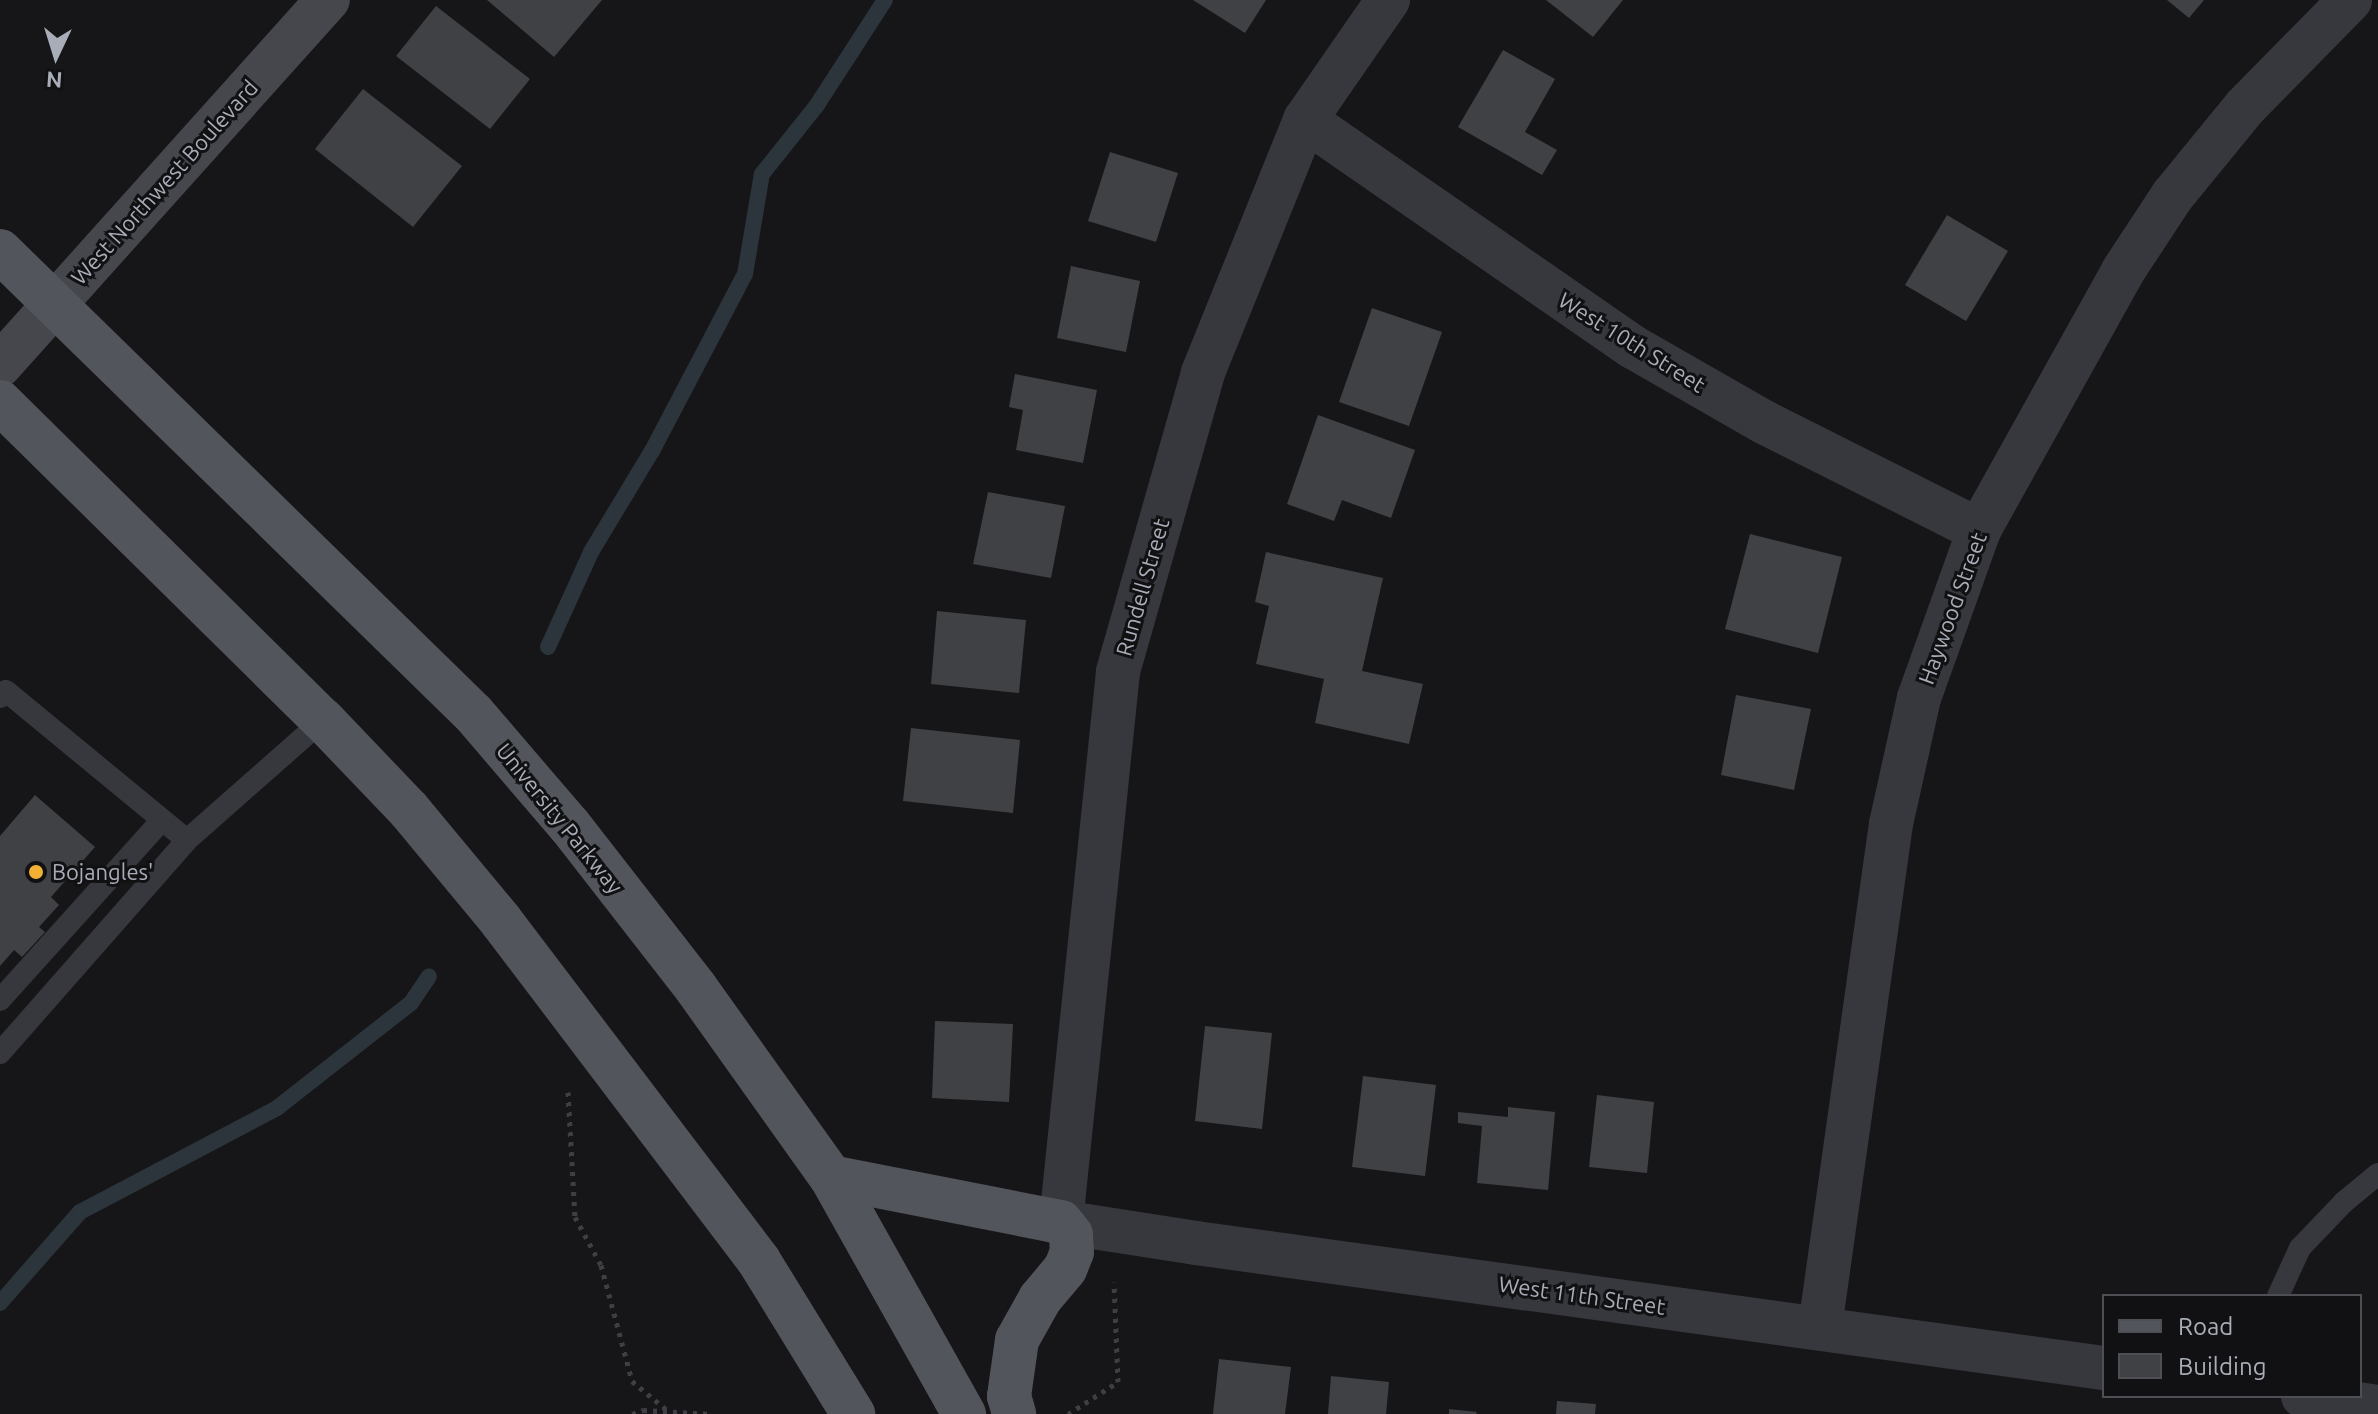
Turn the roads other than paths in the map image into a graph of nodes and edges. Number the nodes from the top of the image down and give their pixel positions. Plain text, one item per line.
1 (328, 0) edge
2 (1388, 0) edge
3 (2350, 0) edge
4 (1305, 120) junction
5 (0, 251) edge
6 (55, 305) junction
7 (0, 365) edge
8 (0, 402) edge
9 (1979, 530) junction
10 (3, 694) edge
11 (323, 720) junction
12 (162, 820) junction
13 (187, 840) junction
14 (0, 1000) edge
15 (0, 1053) edge
16 (2378, 1174) edge
17 (831, 1177) junction
18 (1061, 1222) junction
19 (2279, 1294) edge
20 (1820, 1327) junction
21 (2102, 1368) edge
22 (2317, 1398) edge
23 (2378, 1407) edge
24 (853, 1414) edge
25 (964, 1414) edge
26 (1014, 1414) edge

1 - 6 main road, West Northwest Boulevard
2 - 4 street, Rundell Street
3 - 9 street, Haywood Street
4 - 9 street, West 10th Street
4 - 18 street, Rundell Street
5 - 6 main road, University Parkway
6 - 7 main road, West Northwest Boulevard
6 - 17 main road, University Parkway
8 - 11 main road
9 - 20 street, Haywood Street
10 - 12 lane
11 - 13 lane
11 - 24 main road
12 - 13 lane
12 - 14 lane
13 - 15 lane
16 - 19 lane
17 - 18 main road
17 - 25 main road, University Parkway
18 - 20 street, West 11th Street
18 - 26 main road
20 - 21 street, West 11th Street
22 - 23 street

